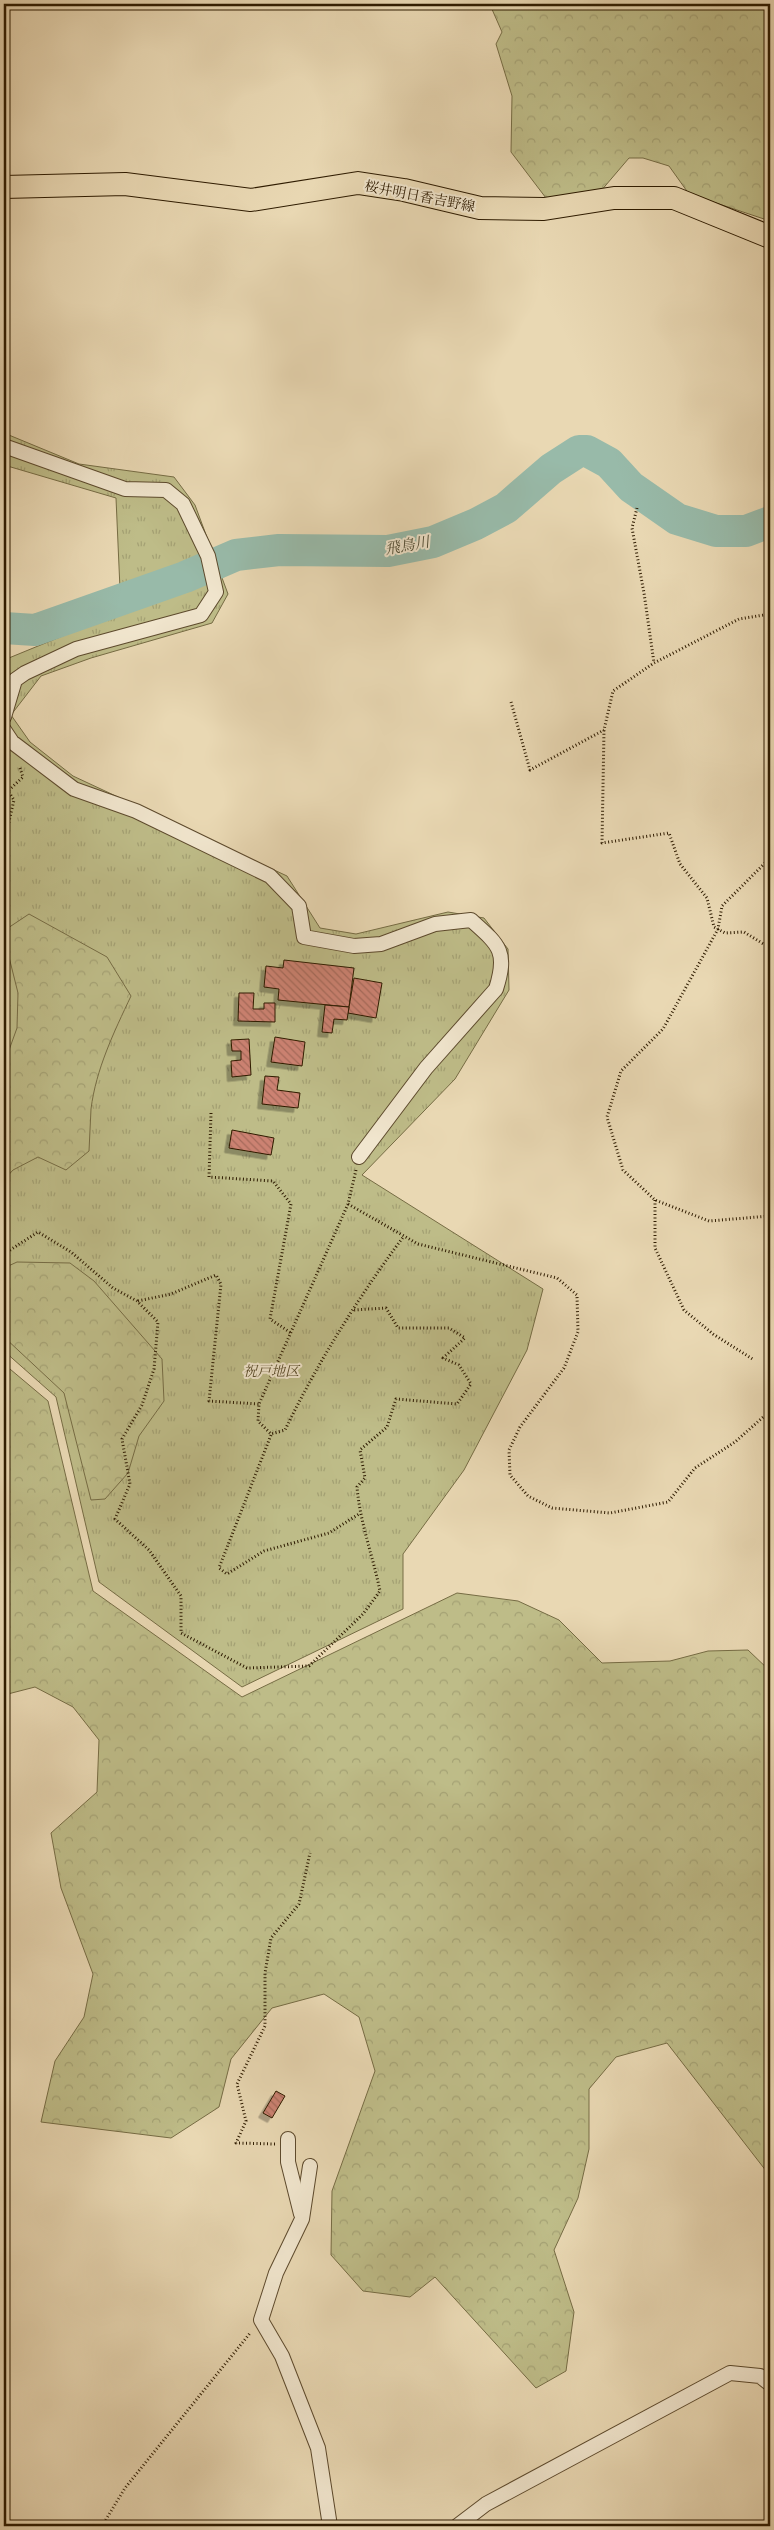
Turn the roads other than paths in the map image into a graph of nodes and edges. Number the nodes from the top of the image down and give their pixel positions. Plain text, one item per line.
1 (4, 187) edge
2 (770, 237) edge
3 (4, 446) edge
4 (4, 717) edge
5 (8, 736) edge
6 (359, 1157) road end
7 (288, 2142) road end
8 (310, 2166) dead end
9 (302, 2219) junction
10 (770, 2384) edge
11 (330, 2526) edge
12 (457, 2526) edge

1 - 2 main road, 桜井明日香吉野線
3 - 4 street
5 - 6 street
7 - 9 street
8 - 9 street
9 - 11 street
10 - 12 street

